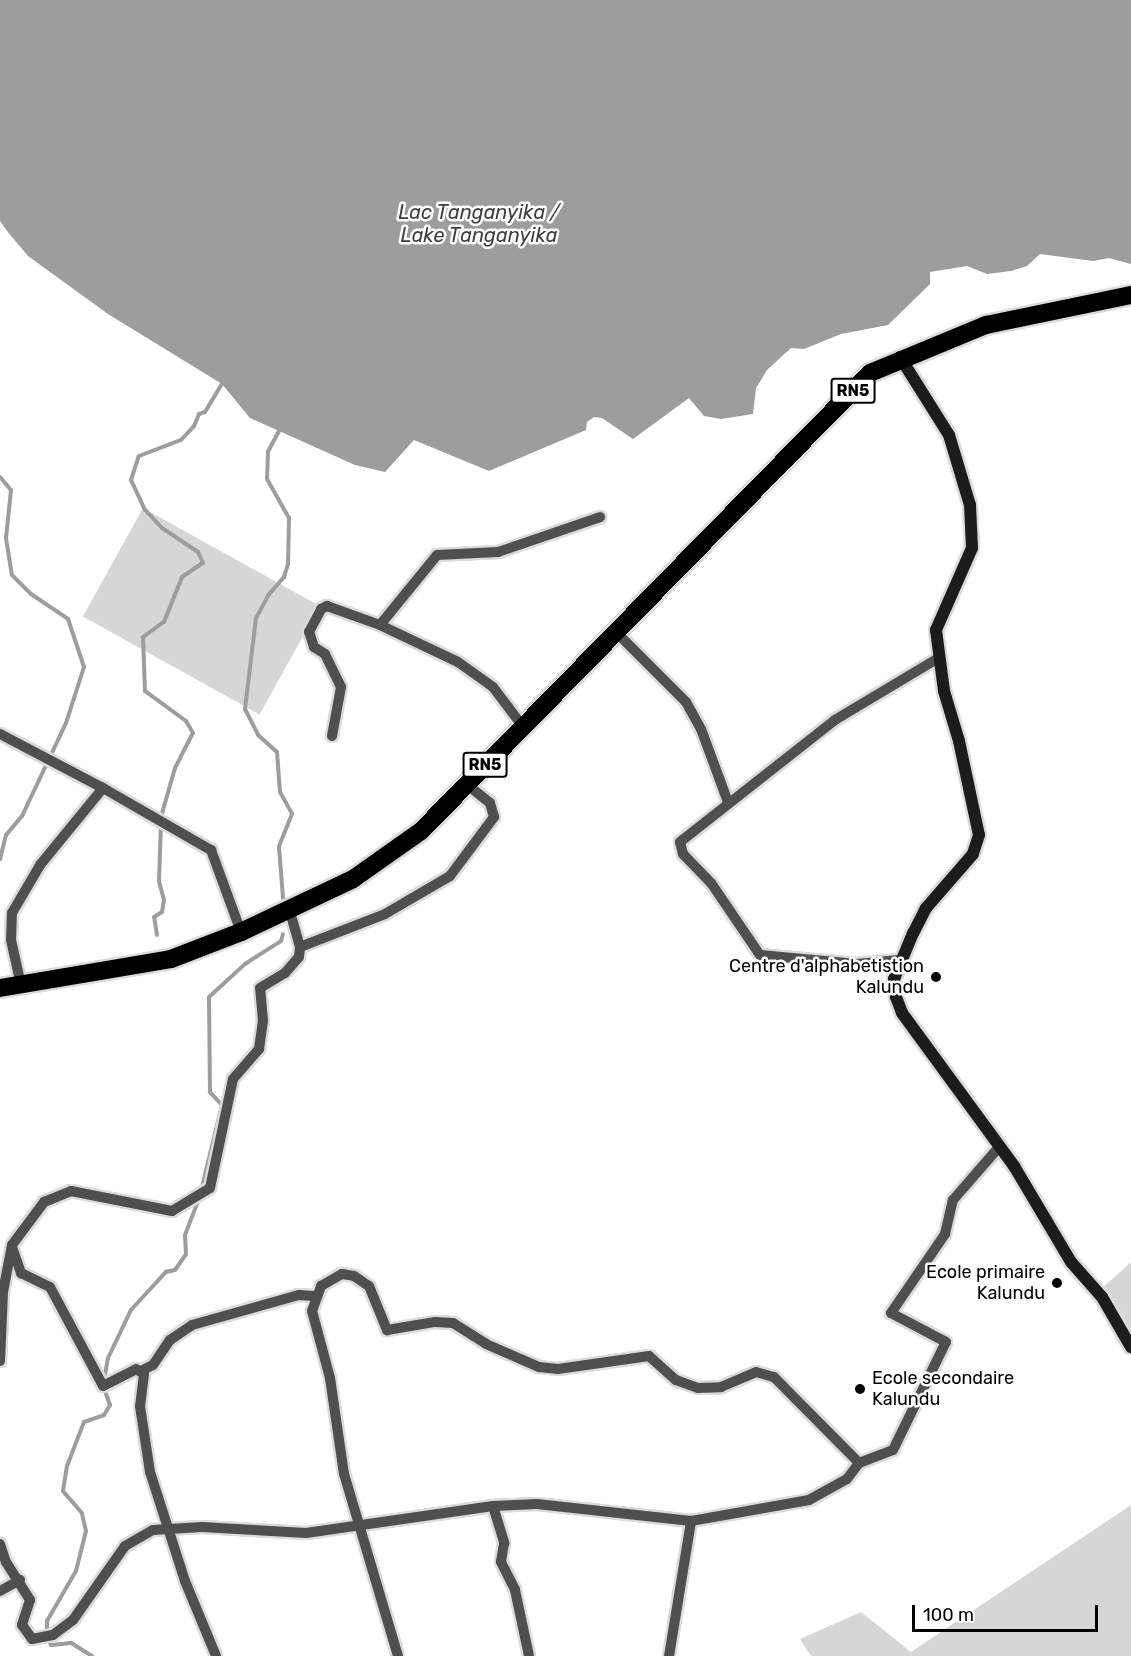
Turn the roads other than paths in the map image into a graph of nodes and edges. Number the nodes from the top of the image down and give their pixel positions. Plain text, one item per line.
1 (1131, 296) edge
2 (900, 357) junction
3 (600, 517) dead end
4 (380, 625) junction
5 (616, 632) junction
6 (937, 659) junction
7 (524, 728) junction
8 (0, 734) edge
9 (332, 736) dead end
10 (465, 783) junction
11 (103, 788) junction
12 (728, 802) junction
13 (289, 908) junction
14 (241, 932) junction
15 (300, 948) junction
16 (900, 960) junction
17 (21, 985) junction
18 (0, 988) edge
19 (999, 1147) junction
20 (12, 1245) junction
21 (314, 1296) junction
22 (1131, 1347) edge
23 (0, 1361) edge
24 (141, 1371) junction
25 (859, 1462) junction
26 (493, 1506) junction
27 (692, 1521) junction
28 (361, 1525) junction
29 (168, 1528) junction
30 (0, 1544) edge
31 (20, 1580) junction
32 (0, 1591) edge
33 (216, 1656) edge
34 (398, 1656) edge
35 (529, 1656) edge
36 (669, 1656) edge

1 - 2 highway, RN5
2 - 5 highway, RN5
2 - 6 street
3 - 4 street
4 - 7 street
4 - 9 street
5 - 7 highway, RN5
5 - 12 street
6 - 12 street
6 - 16 street
7 - 10 highway, RN5
8 - 11 street
10 - 13 highway, RN5
10 - 15 street
11 - 14 street
11 - 17 street
12 - 16 street
13 - 14 highway, RN5
13 - 15 street
14 - 17 highway, RN5
15 - 20 street
16 - 19 street
17 - 18 highway, RN5
19 - 22 street
19 - 25 street
20 - 23 street
20 - 24 street
21 - 24 street
21 - 25 street
21 - 28 street
24 - 29 street
25 - 27 street
26 - 27 street
26 - 28 street
26 - 35 street
27 - 36 street
28 - 29 street
28 - 34 street
29 - 31 street
29 - 33 street
30 - 31 street
31 - 32 street

